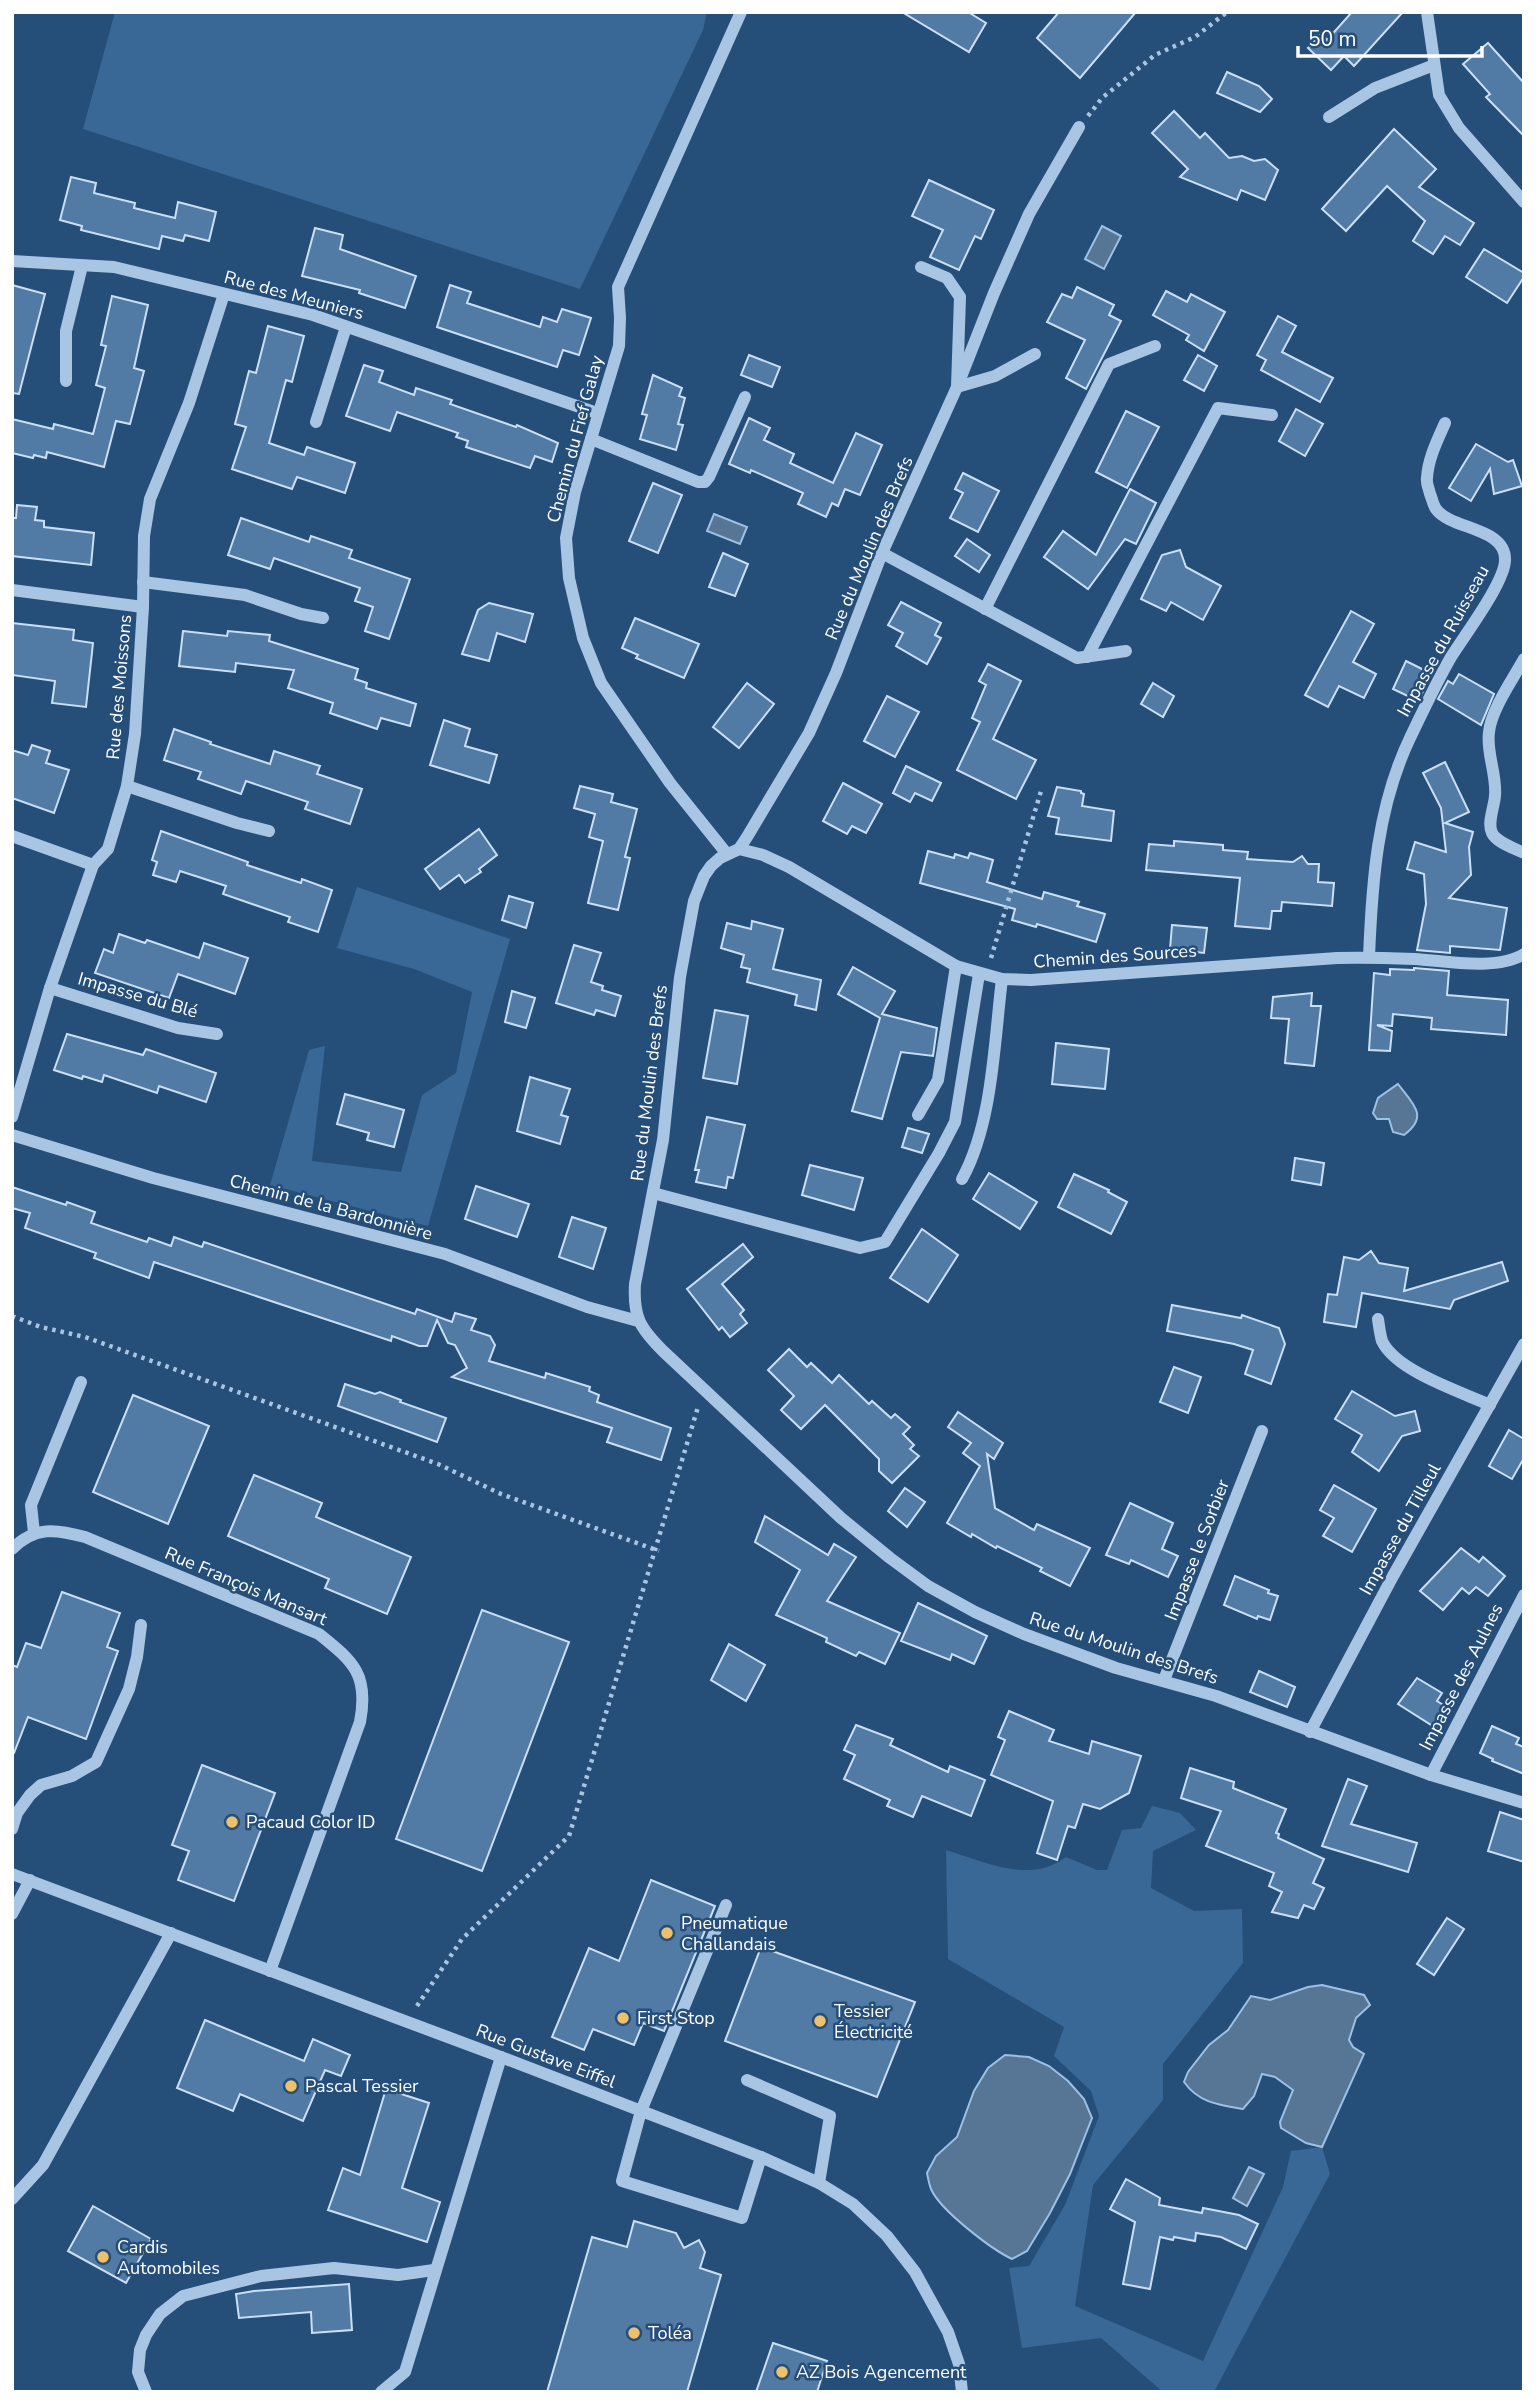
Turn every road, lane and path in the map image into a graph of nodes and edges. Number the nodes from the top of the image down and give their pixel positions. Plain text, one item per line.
1 (741, 12) edge
2 (1227, 12) edge
3 (1427, 12) edge
4 (1434, 65) junction
5 (1329, 117) dead end
6 (1079, 127) joint
7 (1524, 202) edge
8 (12, 261) edge
9 (82, 266) junction
10 (921, 267) dead end
11 (224, 294) junction
12 (346, 327) junction
13 (1155, 346) dead end
14 (1035, 354) dead end
15 (66, 381) dead end
16 (957, 387) junction
17 (745, 397) dead end
18 (597, 413) junction
19 (1272, 415) dead end
20 (316, 422) dead end
21 (1445, 423) dead end
22 (591, 439) junction
23 (882, 553) junction
24 (143, 582) junction
25 (12, 590) edge
26 (143, 607) junction
27 (985, 608) junction
28 (323, 618) dead end
29 (1126, 651) dead end
30 (1087, 657) junction
31 (1524, 659) edge
32 (127, 786) junction
33 (1041, 791) dead end
34 (269, 831) dead end
35 (12, 836) edge
36 (733, 852) junction
37 (1524, 853) edge
38 (93, 865) junction
39 (1524, 954) edge
40 (1369, 957) junction
41 (956, 967) junction
42 (982, 975) junction
43 (1002, 979) junction
44 (50, 988) junction
45 (217, 1034) dead end
46 (918, 1115) dead end
47 (12, 1117) edge
48 (12, 1135) edge
49 (962, 1179) dead end
50 (653, 1193) junction
51 (12, 1316) edge
52 (1378, 1319) dead end
53 (638, 1321) junction
54 (1524, 1345) edge
55 (82, 1382) dead end
56 (704, 1389) junction
57 (1490, 1405) junction
58 (1262, 1432) dead end
59 (34, 1533) junction
60 (12, 1549) edge
61 (657, 1550) junction
62 (1524, 1595) edge
63 (141, 1625) dead end
64 (1164, 1680) junction
65 (1310, 1732) junction
66 (1431, 1775) junction
67 (1524, 1803) edge
68 (12, 1829) edge
69 (12, 1874) edge
70 (30, 1881) junction
71 (726, 1905) dead end
72 (12, 1914) edge
73 (171, 1933) junction
74 (270, 1971) junction
75 (406, 2022) junction
76 (501, 2057) junction
77 (747, 2080) dead end
78 (641, 2111) junction
79 (761, 2157) junction
80 (819, 2183) junction
81 (12, 2199) edge
82 (434, 2270) junction
83 (146, 2392) edge
84 (381, 2392) edge
85 (962, 2392) edge

1 - 18 street, Chemin du Fief Galay
2 - 6 path
3 - 4 street
4 - 5 street
4 - 7 street
6 - 16 street, Rue du Moulin des Brefs
8 - 9 street, Rue des Meuniers
9 - 11 street, Rue des Meuniers
9 - 15 street
10 - 16 street
11 - 12 street, Rue des Meuniers
11 - 24 street, Rue des Moissons
12 - 18 street, Rue des Meuniers
12 - 20 street
13 - 27 street
14 - 16 street
16 - 23 street, Rue du Moulin des Brefs
17 - 22 street
18 - 22 street, Chemin du Fief Galay
19 - 30 street
21 - 40 street, Impasse du Ruisseau
22 - 36 street, Chemin du Fief Galay
23 - 27 street
23 - 36 street, Rue du Moulin des Brefs
24 - 26 street, Rue des Moissons
24 - 28 street
25 - 26 street
26 - 32 street, Rue des Moissons
27 - 30 street
29 - 30 street
31 - 37 street
32 - 34 street
32 - 38 street, Rue des Moissons
33 - 42 path
35 - 38 street
36 - 41 street, Chemin des Sources
36 - 50 street, Rue du Moulin des Brefs
38 - 44 street, Rue des Moissons
39 - 40 street, Chemin des Sources
40 - 43 street, Chemin des Sources
41 - 42 street, Chemin des Sources
41 - 46 street
42 - 43 street, Chemin des Sources
42 - 50 street
43 - 49 street
44 - 45 street, Impasse du Blé
44 - 47 street, Rue des Moissons
48 - 53 street, Chemin de la Bardonnière
50 - 53 street, Rue du Moulin des Brefs
51 - 61 path
52 - 57 street
53 - 56 street, Rue du Moulin des Brefs
54 - 57 street, Impasse du Tilleul
55 - 59 street
56 - 61 path
56 - 64 street, Rue du Moulin des Brefs
57 - 65 street, Impasse du Tilleul
58 - 64 street, Impasse le Sorbier
59 - 60 street
59 - 74 street, Rue François Mansart
61 - 75 path
62 - 66 street, Impasse des Aulnes
63 - 68 street
64 - 65 street, Rue du Moulin des Brefs
65 - 66 street, Rue du Moulin des Brefs
66 - 67 street, Rue du Moulin des Brefs
69 - 70 street, Rue Gustave Eiffel
70 - 72 street
70 - 73 street, Rue Gustave Eiffel
71 - 78 street
73 - 74 street, Rue Gustave Eiffel
73 - 81 street
74 - 75 street, Rue Gustave Eiffel
75 - 76 street, Rue Gustave Eiffel
76 - 78 street, Rue Gustave Eiffel
76 - 82 street
77 - 80 street
78 - 79 street, Rue Gustave Eiffel
78 - 79 street
79 - 80 street, Rue Gustave Eiffel
80 - 85 street, Rue Gustave Eiffel
82 - 83 street
82 - 84 street

